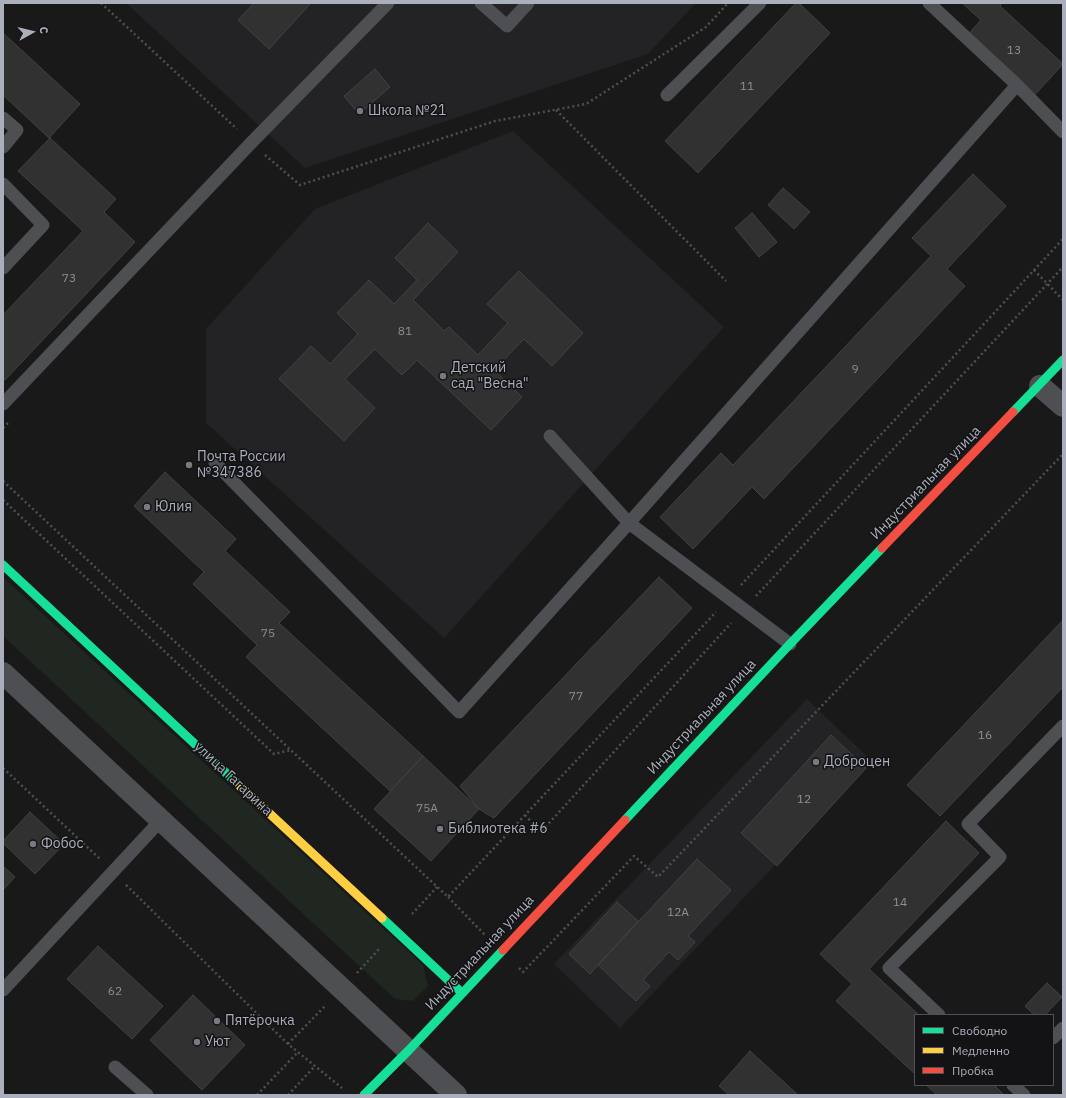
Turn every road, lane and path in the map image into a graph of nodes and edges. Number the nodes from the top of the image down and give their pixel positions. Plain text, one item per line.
1 (101, 3) edge
2 (388, 3) edge
3 (481, 3) edge
4 (528, 3) edge
5 (728, 3) edge
6 (760, 3) edge
7 (929, 3) edge
8 (1017, 85) junction
9 (667, 95) dead end
10 (555, 110) junction
11 (3, 118) edge
12 (1063, 132) edge
13 (252, 142) junction
14 (3, 147) edge
15 (3, 184) edge
16 (1063, 267) edge
17 (3, 268) edge
18 (1034, 270) dead end
19 (726, 281) dead end
20 (1048, 284) junction
21 (1063, 300) edge
22 (1063, 360) edge
23 (1040, 386) junction
24 (3, 404) edge
25 (1063, 406) edge
26 (14, 417) dead end
27 (3, 428) edge
28 (550, 436) dead end
29 (1063, 454) edge
30 (215, 463) dead end
31 (3, 500) edge
32 (630, 523) junction
33 (3, 564) edge
34 (743, 609) junction
35 (790, 644) junction
36 (3, 673) edge
37 (1063, 726) edge
38 (291, 750) dead end
39 (3, 768) edge
40 (525, 815) dead end
41 (161, 820) junction
42 (112, 871) junction
43 (437, 887) dead end
44 (448, 897) dead end
45 (396, 931) junction
46 (502, 951) junction
47 (343, 989) junction
48 (3, 990) edge
49 (462, 993) junction
50 (939, 1014) edge
51 (1063, 1028) edge
52 (1054, 1037) edge
53 (288, 1044) junction
54 (409, 1050) junction
55 (298, 1052) junction
56 (315, 1066) junction
57 (114, 1067) dead end
58 (1015, 1086) edge
59 (344, 1090) dead end
60 (146, 1095) edge
61 (257, 1095) edge
62 (288, 1095) edge
63 (364, 1095) edge
64 (456, 1095) edge
65 (1024, 1095) edge

1 - 13 path
2 - 13 lane
3 - 4 lane
5 - 10 path
6 - 9 lane
7 - 8 lane
8 - 12 lane
8 - 32 lane
10 - 13 path
10 - 19 path
11 - 14 lane
13 - 24 lane
15 - 17 lane
16 - 20 path
18 - 20 path
20 - 21 path
20 - 34 path
22 - 23 street, Индустриальная улица
23 - 25 street
23 - 35 street, Индустриальная улица
26 - 27 path
28 - 32 lane
29 - 46 path
30 - 32 lane
31 - 38 path
32 - 34 lane
33 - 45 street, улица Гагарина
34 - 35 lane
34 - 40 path
35 - 46 street, Индустриальная улица
36 - 41 street
37 - 50 lane
39 - 42 path
41 - 42 lane
41 - 47 street
42 - 48 lane
42 - 53 path
43 - 45 path
44 - 46 path
45 - 47 path
45 - 49 street, улица Гагарина
46 - 49 street, Индустриальная улица
47 - 53 path
47 - 54 street
49 - 54 street, Индустриальная улица
51 - 52 lane
53 - 55 path
54 - 63 street, Индустриальная улица
54 - 64 street
55 - 56 path
55 - 61 path
56 - 59 path
56 - 62 path
57 - 60 lane
58 - 65 lane

